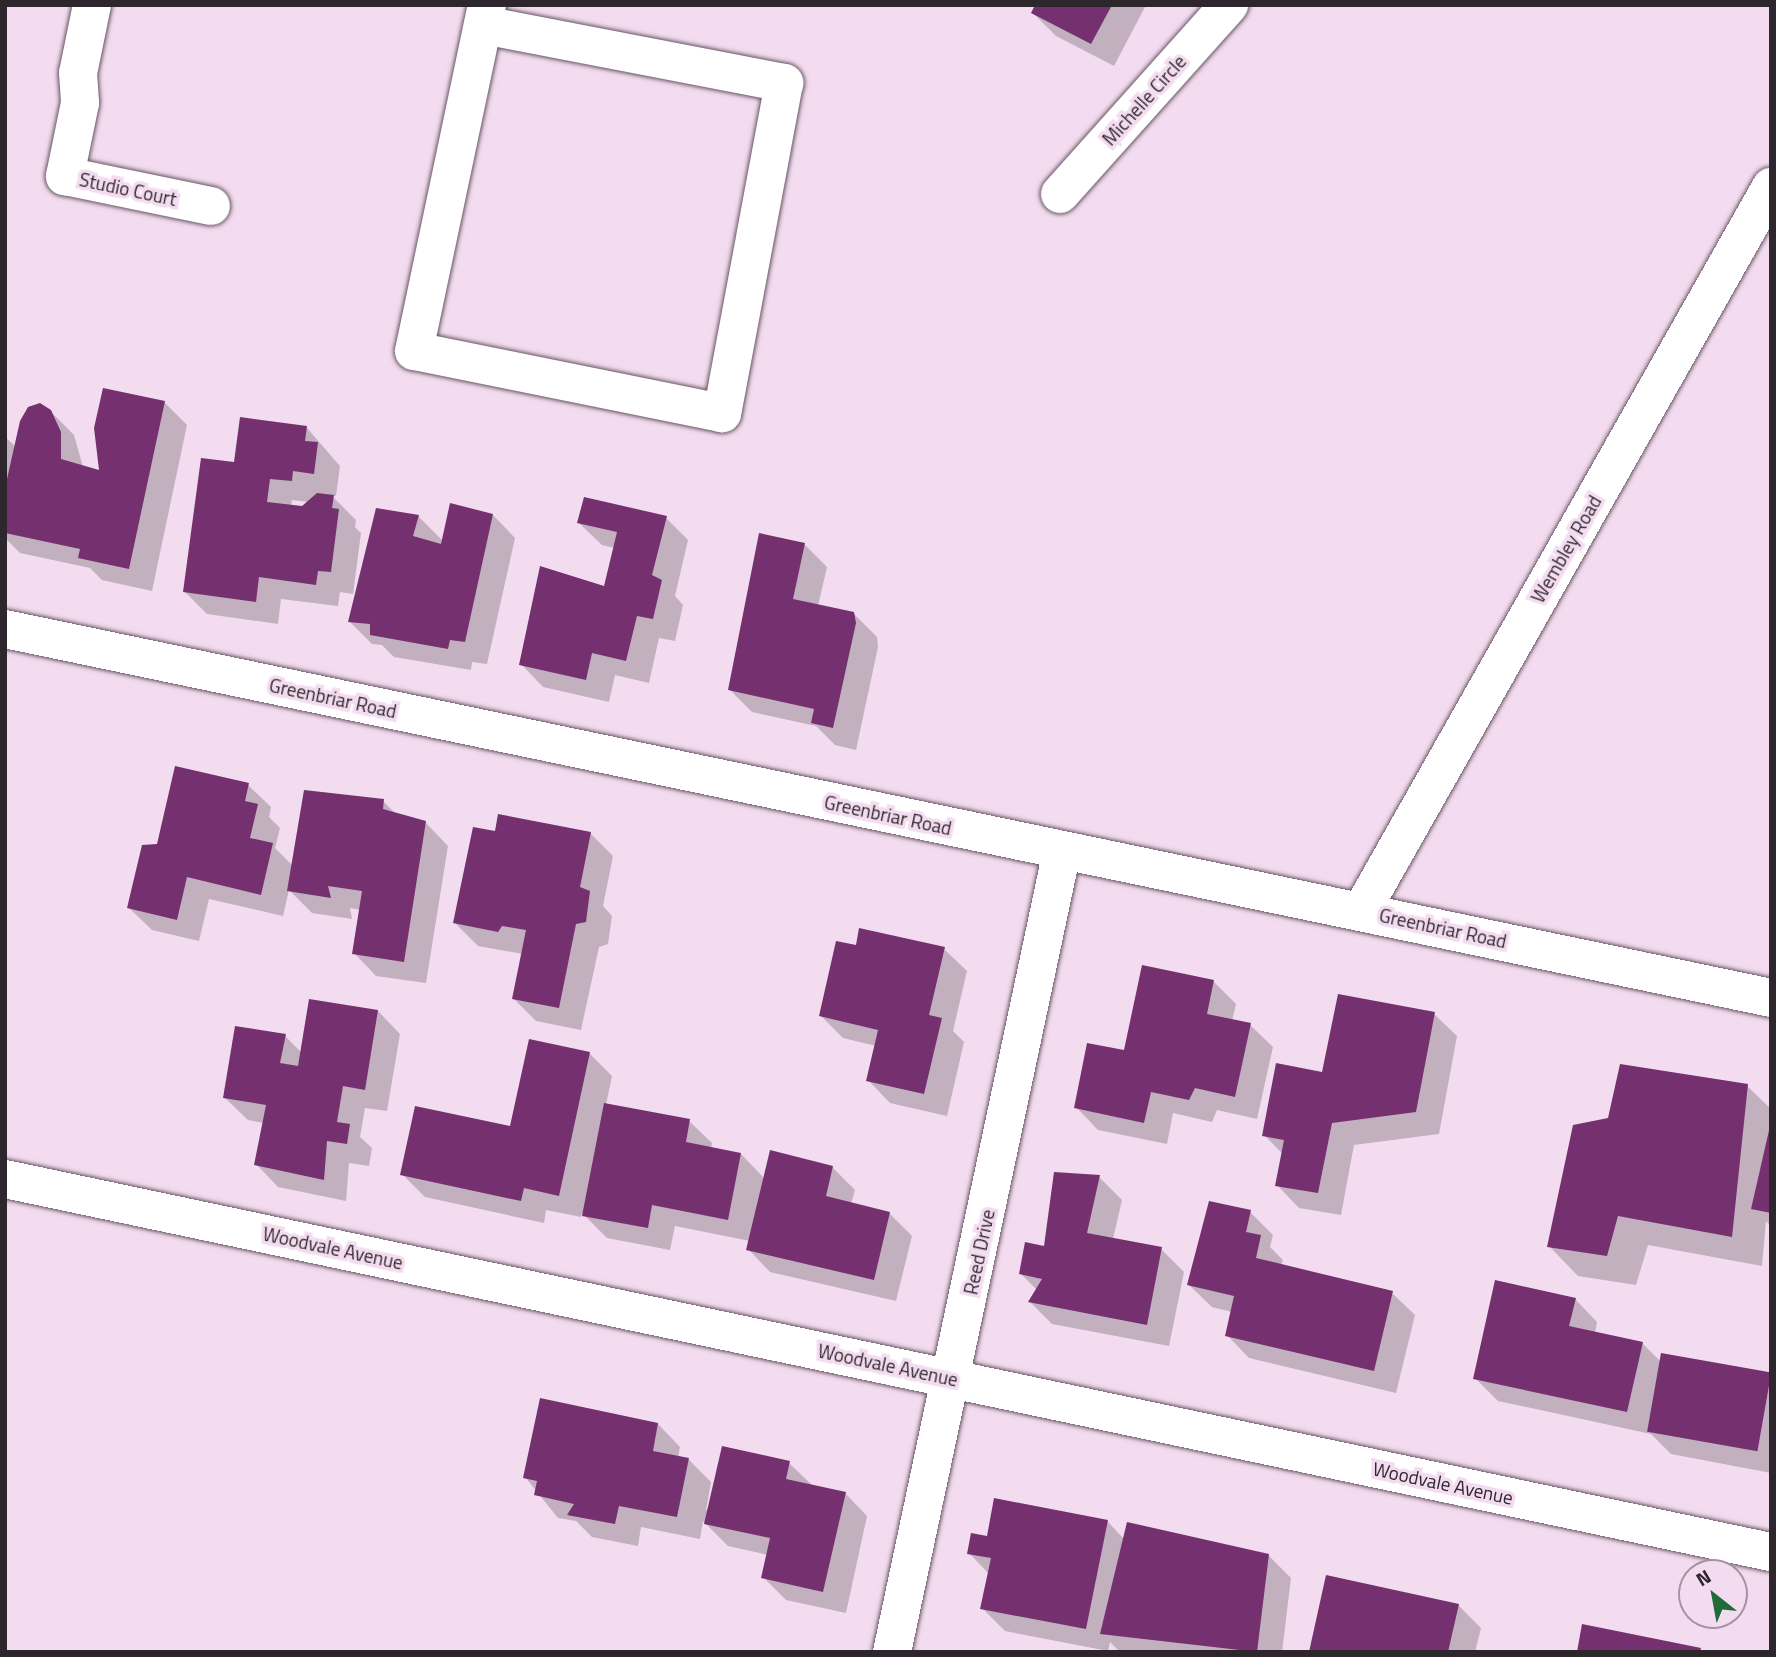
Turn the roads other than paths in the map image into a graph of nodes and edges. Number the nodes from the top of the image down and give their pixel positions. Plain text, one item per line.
1 (92, 5) edge
2 (1229, 5) edge
3 (485, 15) edge
4 (1771, 187) edge
5 (1060, 194) dead end
6 (211, 206) dead end
7 (5, 629) edge
8 (1062, 851) junction
9 (1362, 910) junction
10 (1771, 998) edge
11 (5, 1179) edge
12 (953, 1379) junction
13 (1771, 1552) edge
14 (892, 1652) edge

1 - 6 street, Studio Court
2 - 5 street, Michelle Circle
3 - 3 street
4 - 9 street, Wembley Road
7 - 8 street, Greenbriar Road
8 - 9 street, Greenbriar Road
8 - 12 street, Reed Drive
9 - 10 street, Greenbriar Road
11 - 12 street, Woodvale Avenue
12 - 13 street, Woodvale Avenue
12 - 14 street, Reed Drive

